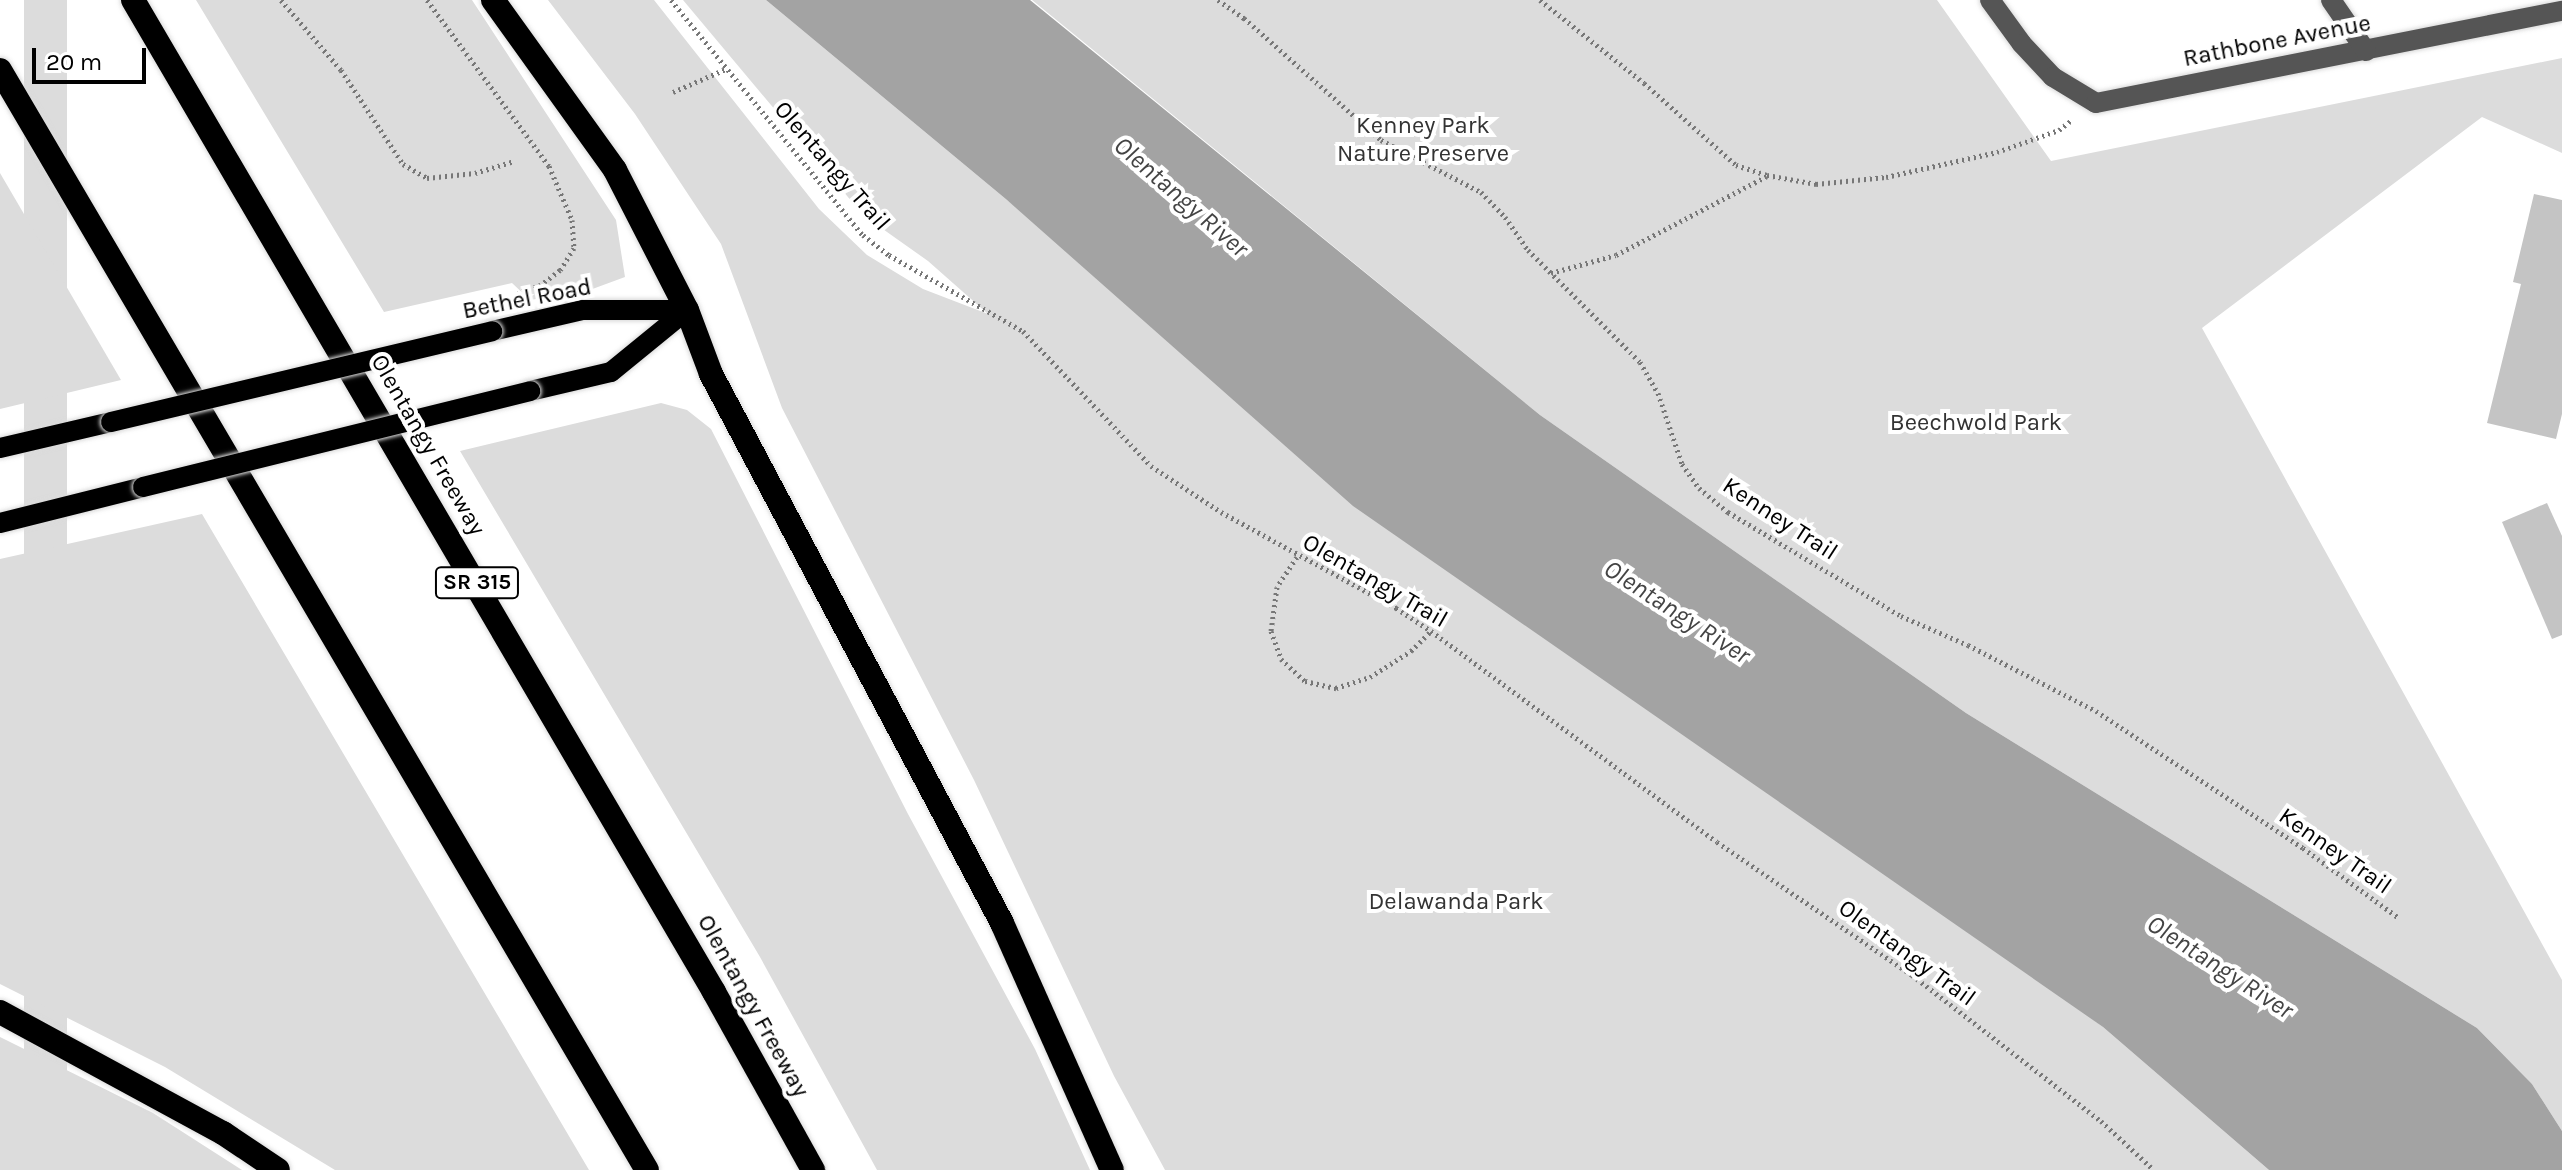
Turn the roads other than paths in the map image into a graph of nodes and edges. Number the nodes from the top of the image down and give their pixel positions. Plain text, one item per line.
1 (133, 0) edge
2 (493, 0) edge
3 (1990, 0) edge
4 (2331, 0) edge
5 (2562, 11) edge
6 (2366, 51) junction
7 (0, 70) edge
8 (687, 310) junction
9 (0, 448) edge
10 (0, 523) edge
11 (0, 1012) edge
12 (278, 1170) edge
13 (647, 1170) edge
14 (813, 1170) edge
15 (1112, 1170) edge

1 - 14 highway, Olentangy Freeway / SR 315
2 - 8 highway
3 - 6 street, Rathbone Avenue
4 - 6 street
5 - 6 street, Rathbone Avenue
7 - 13 highway
8 - 9 main road, Bethel Road, bridge
8 - 10 main road, bridge
8 - 15 highway
11 - 12 highway

